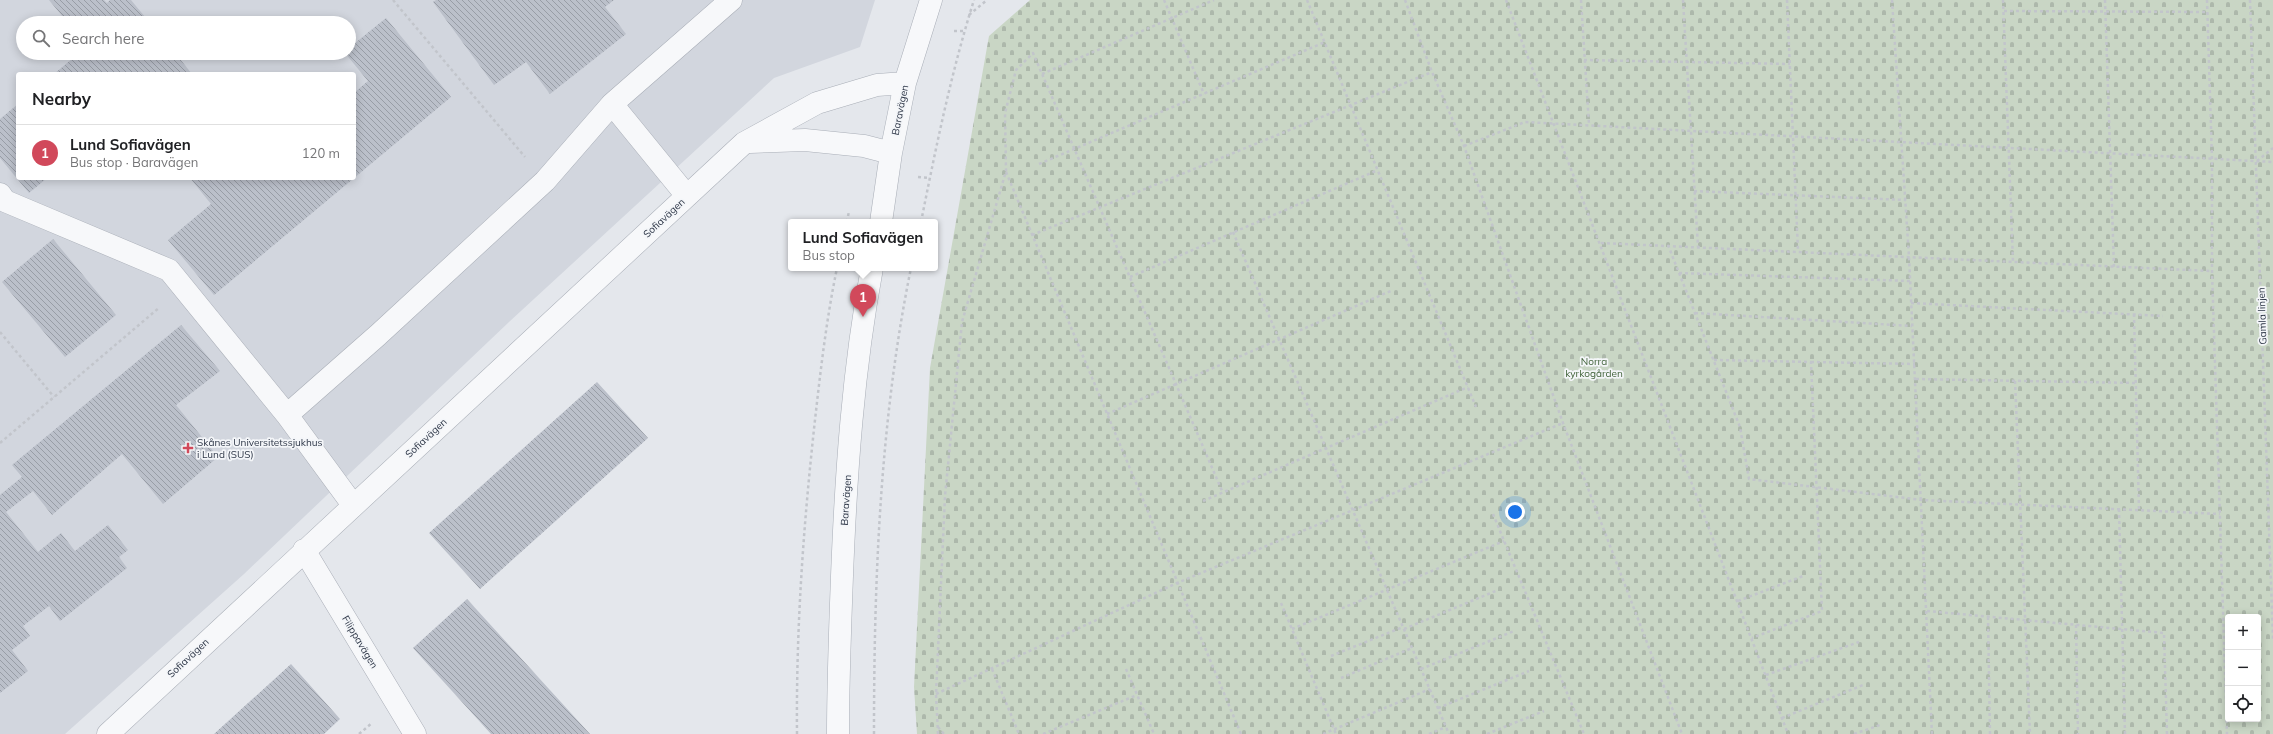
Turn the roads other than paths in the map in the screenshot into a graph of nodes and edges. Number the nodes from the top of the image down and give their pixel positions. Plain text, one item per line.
1 (731, 0) edge
2 (931, 0) edge
3 (905, 82) junction
4 (612, 104) junction
5 (744, 143) junction
6 (891, 153) junction
7 (0, 194) edge
8 (687, 196) junction
9 (881, 219) edge
10 (872, 271) edge
11 (287, 415) junction
12 (353, 505) junction
13 (304, 550) junction
14 (108, 734) edge
15 (415, 734) edge
16 (838, 734) edge

1 - 4 street
2 - 3 street, Baravägen
3 - 5 street, Sofiavägen
3 - 6 street, Baravägen
4 - 8 street
4 - 11 street
5 - 6 street
5 - 8 street, Sofiavägen
6 - 9 street, Baravägen
7 - 11 street
8 - 12 street, Sofiavägen
10 - 16 street, Baravägen
11 - 12 street
12 - 13 street, Sofiavägen
13 - 14 street, Sofiavägen
13 - 15 street, Filippavägen

